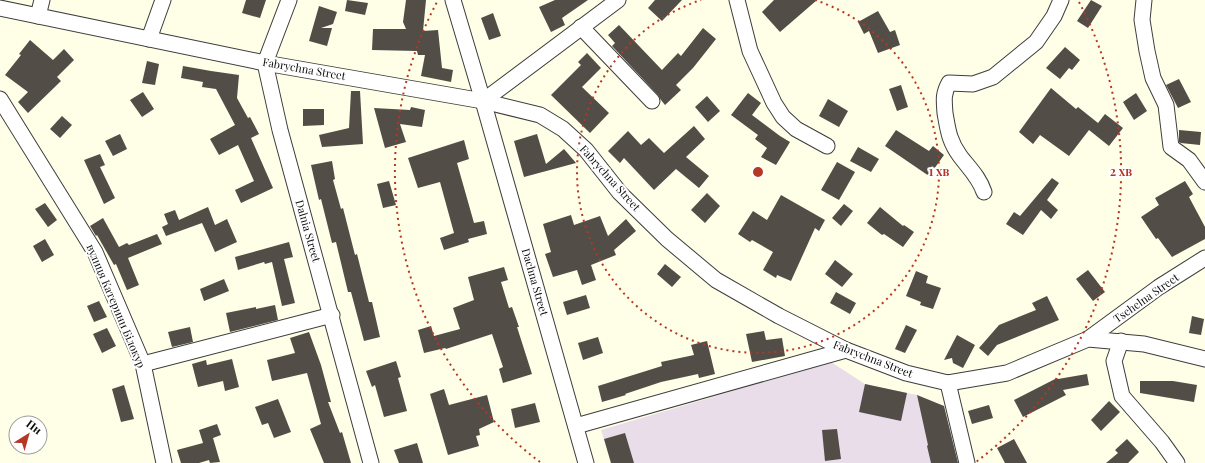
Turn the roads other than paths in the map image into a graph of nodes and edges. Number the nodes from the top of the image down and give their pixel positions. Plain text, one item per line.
1 (42, 0) edge
2 (163, 0) edge
3 (289, 0) edge
4 (453, 0) edge
5 (618, 0) edge
6 (737, 0) edge
7 (1061, 0) edge
8 (1144, 0) edge
9 (0, 8) edge
10 (38, 16) junction
11 (581, 27) junction
12 (149, 39) junction
13 (265, 63) junction
14 (0, 99) edge
15 (483, 101) junction
16 (652, 101) dead end
17 (827, 146) dead end
18 (1205, 182) edge
19 (984, 192) dead end
20 (1205, 258) edge
21 (332, 315) junction
22 (1088, 339) junction
23 (1121, 341) junction
24 (846, 350) junction
25 (1205, 359) edge
26 (143, 364) junction
27 (948, 383) junction
28 (576, 426) junction
29 (164, 463) edge
30 (371, 463) edge
31 (586, 463) edge
32 (967, 463) edge
33 (1177, 463) edge

1 - 10 street
2 - 12 street
3 - 13 street
4 - 15 street, Dachna Street
5 - 11 street
6 - 17 street
7 - 19 street
8 - 18 street
9 - 10 street, Fabrychna Street
10 - 12 street, Fabrychna Street
11 - 15 street
11 - 16 street
12 - 13 street, Fabrychna Street
13 - 15 street, Fabrychna Street
13 - 21 street, Dalnia Street
14 - 26 street, вулиця Катерини Білокур
15 - 24 street, Fabrychna Street
15 - 28 street, Dachna Street
20 - 22 street, Tsehelna Street
21 - 26 street
21 - 30 street, Dalnia Street
22 - 23 street, Fabrychna Street
22 - 27 street, Fabrychna Street
23 - 25 street, Fabrychna Street
23 - 33 street
24 - 27 street, Fabrychna Street
24 - 28 street
26 - 29 street, вулиця Катерини Білокур
27 - 32 street
28 - 31 street, Dachna Street

